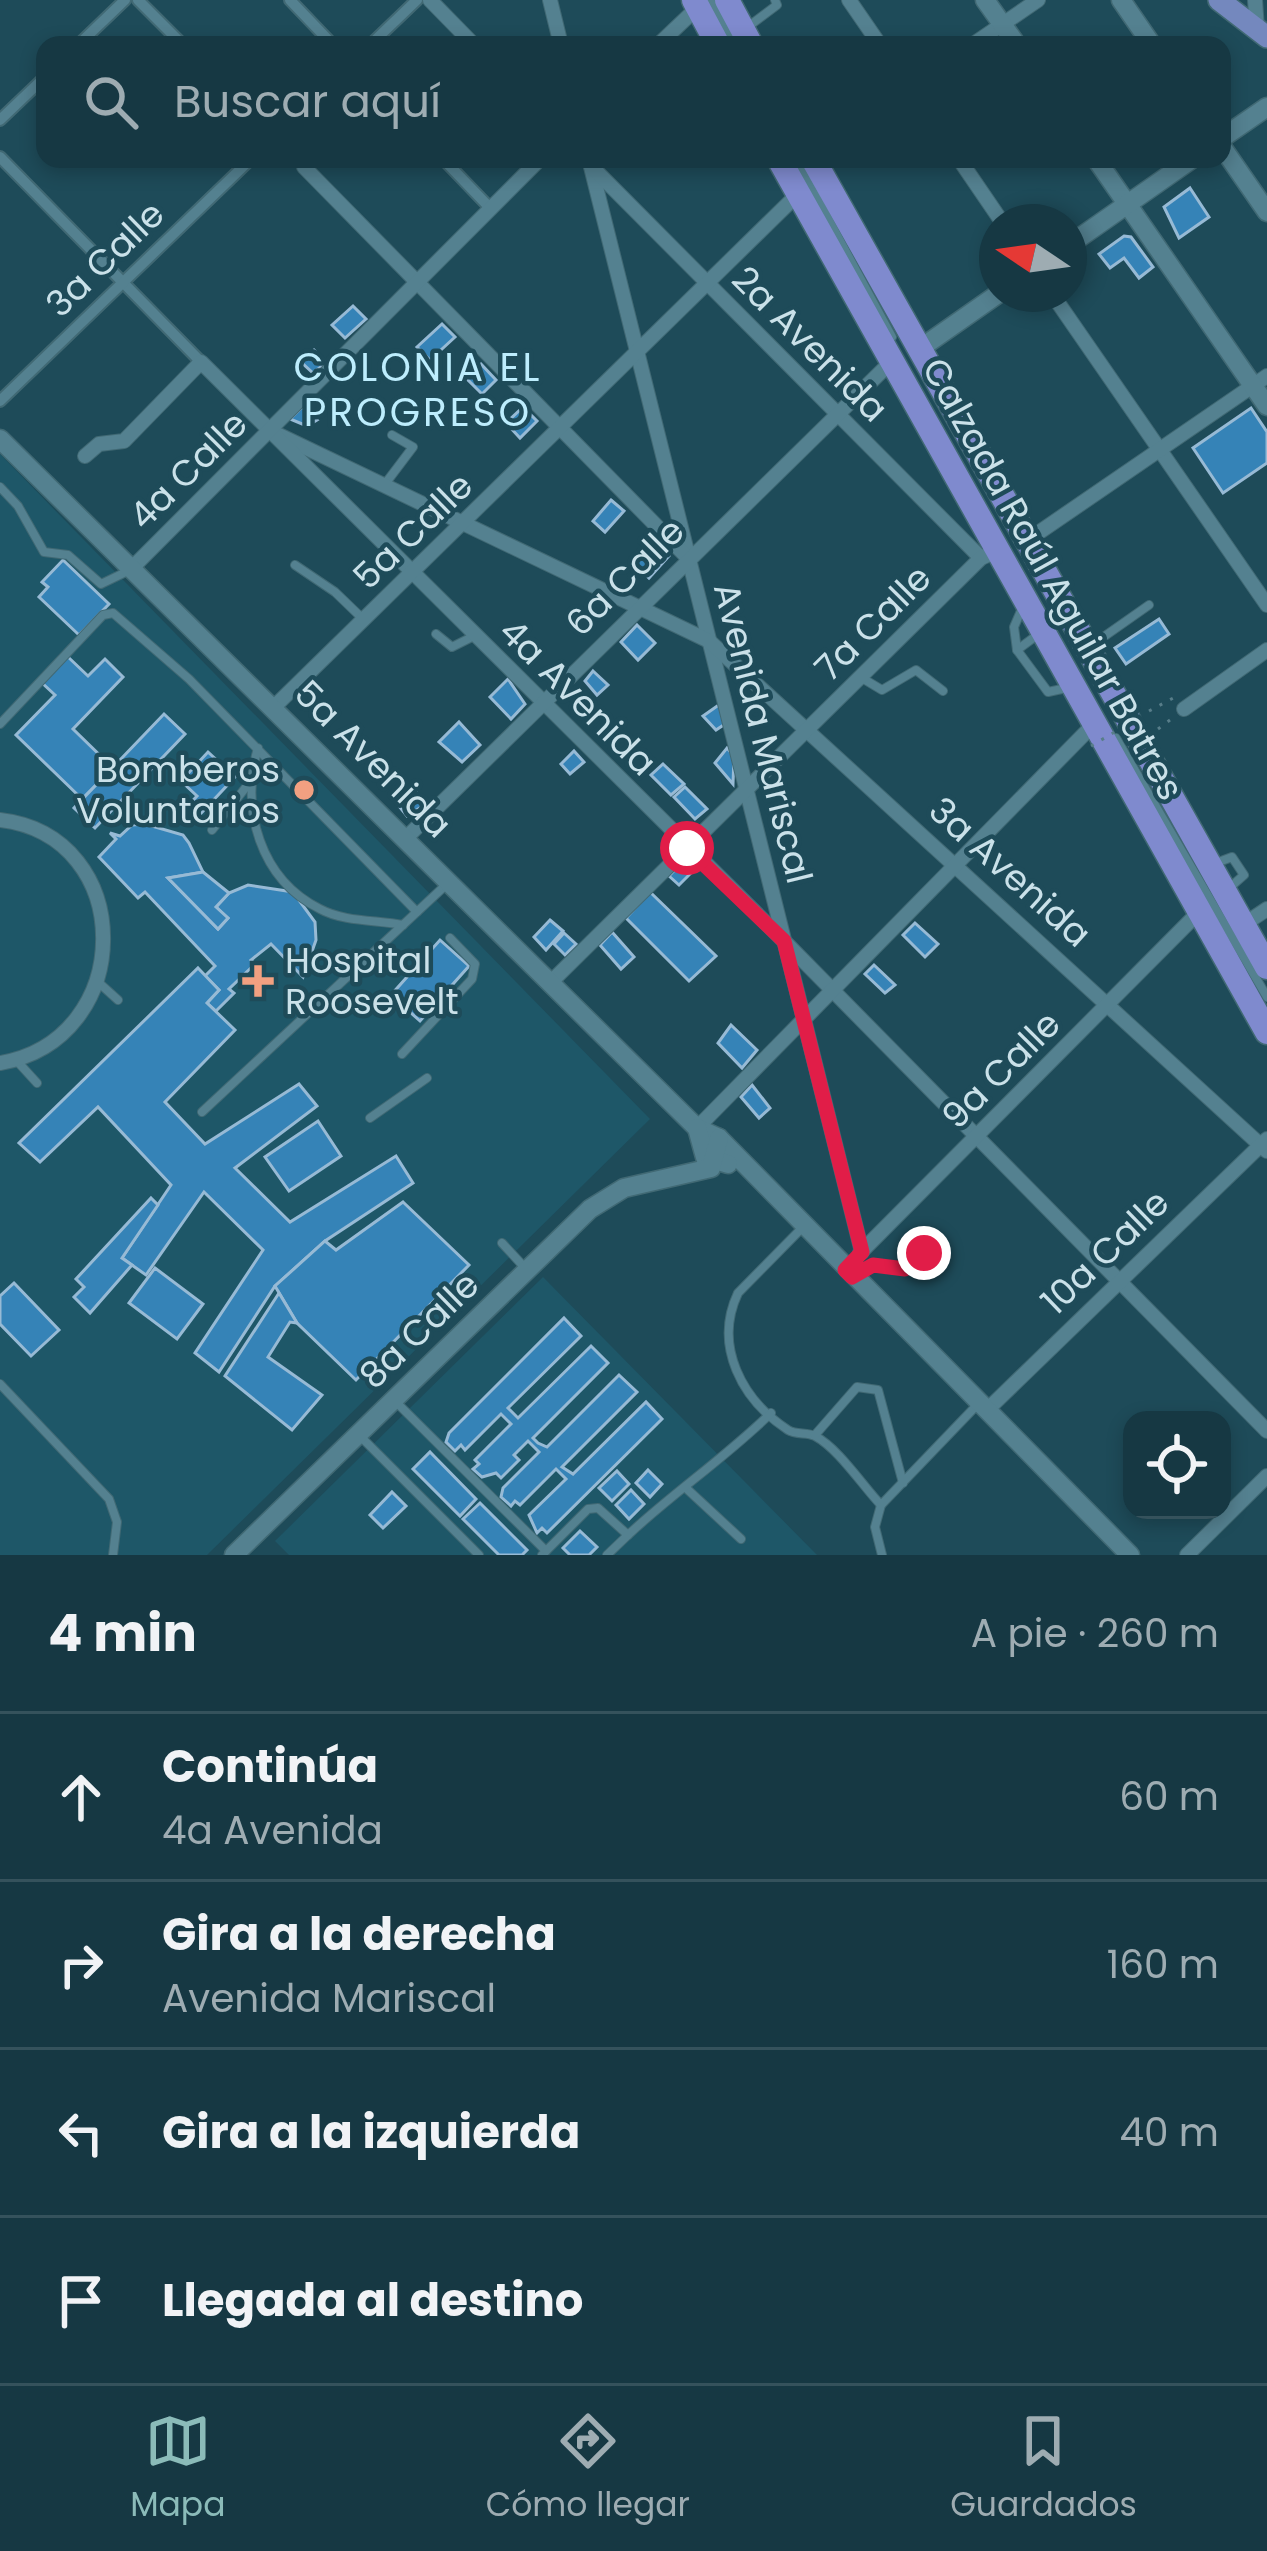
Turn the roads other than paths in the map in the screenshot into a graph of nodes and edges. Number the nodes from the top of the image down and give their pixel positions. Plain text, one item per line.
1 (125, 0) edge
2 (138, 0) edge
3 (290, 0) edge
4 (416, 0) edge
5 (430, 0) edge
6 (550, 0) edge
7 (727, 0) edge
8 (849, 0) edge
9 (985, 0) edge
10 (1038, 0) edge
11 (1121, 0) edge
12 (1219, 0) edge
13 (1255, 0) edge
14 (701, 2) edge
15 (779, 2) edge
16 (1002, 24) junction
17 (1262, 33) edge
18 (88, 36) edge
19 (174, 36) edge
20 (324, 36) edge
21 (379, 36) edge
22 (465, 36) edge
23 (559, 36) edge
24 (667, 36) edge
25 (714, 36) edge
26 (739, 36) edge
27 (741, 36) edge
28 (747, 36) edge
29 (874, 36) edge
30 (985, 36) edge
31 (1011, 36) edge
32 (1146, 36) edge
33 (36, 86) edge
34 (1267, 107) edge
35 (0, 120) edge
36 (1231, 135) edge
37 (1231, 156) edge
38 (0, 157) edge
39 (242, 168) edge
40 (305, 168) edge
41 (452, 168) edge
42 (531, 168) edge
43 (590, 168) edge
44 (595, 168) edge
45 (784, 168) edge
46 (801, 168) edge
47 (819, 168) edge
48 (965, 168) edge
49 (1102, 168) edge
50 (1179, 168) edge
51 (798, 194) junction
52 (990, 204) edge
53 (1127, 204) junction
54 (491, 208) junction
55 (1267, 212) edge
56 (1087, 232) edge
57 (704, 280) junction
58 (124, 281) junction
59 (417, 282) junction
60 (979, 307) edge
61 (1065, 312) edge
62 (637, 350) junction
63 (918, 350) junction
64 (201, 362) junction
65 (890, 362) junction
66 (1260, 381) edge
67 (0, 401) edge
68 (1267, 406) edge
69 (837, 415) junction
70 (559, 428) junction
71 (269, 430) junction
72 (392, 435) dead end
73 (0, 439) edge
74 (1160, 449) junction
75 (85, 456) dead end
76 (384, 486) junction
77 (0, 488) edge
78 (464, 525) junction
79 (1025, 542) junction
80 (989, 555) junction
81 (689, 560) junction
82 (295, 565) dead end
83 (132, 568) junction
84 (413, 573) junction
85 (1025, 603) junction
86 (1149, 605) dead end
87 (1267, 605) edge
88 (640, 608) junction
89 (364, 620) junction
90 (1041, 632) junction
91 (436, 634) dead end
92 (474, 636) junction
93 (710, 640) junction
94 (1085, 649) junction
95 (1017, 650) junction
96 (1267, 650) edge
97 (861, 677) junction
98 (1072, 686) junction
99 (943, 691) dead end
100 (542, 705) junction
101 (273, 708) junction
102 (1184, 709) road end
103 (0, 724) edge
104 (807, 730) junction
105 (1093, 735) junction
106 (258, 748) junction
107 (251, 781) junction
108 (747, 789) junction
109 (0, 820) edge
110 (212, 830) dead end
111 (406, 838) junction
112 (687, 848) junction
113 (957, 865) junction
114 (449, 882) junction
115 (1267, 909) edge
116 (418, 912) junction
117 (1199, 912) junction
118 (403, 925) junction
119 (1243, 926) junction
120 (449, 938) dead end
121 (784, 941) junction
122 (1267, 967) edge
123 (98, 982) junction
124 (551, 982) junction
125 (832, 992) junction
126 (1267, 997) edge
127 (118, 1000) dead end
128 (1110, 1002) junction
129 (804, 1020) junction
130 (1267, 1032) edge
131 (402, 1054) dead end
132 (8, 1062) edge
133 (427, 1078) dead end
134 (37, 1082) dead end
135 (202, 1112) dead end
136 (370, 1118) dead end
137 (698, 1136) junction
138 (719, 1138) junction
139 (975, 1138) junction
140 (1265, 1145) edge
141 (716, 1162) junction
142 (745, 1167) junction
143 (664, 1178) junction
144 (802, 1228) junction
145 (502, 1243) dead end
146 (930, 1246) dead end
147 (862, 1252) junction
148 (527, 1270) junction
149 (849, 1274) junction
150 (1118, 1281) junction
151 (0, 1384) edge
152 (394, 1400) junction
153 (983, 1406) junction
154 (771, 1413) junction
155 (1267, 1431) edge
156 (359, 1435) junction
157 (815, 1436) junction
158 (1267, 1476) edge
159 (903, 1483) junction
160 (687, 1490) junction
161 (880, 1505) junction
162 (628, 1534) junction
163 (741, 1539) dead end
164 (544, 1553) edge
165 (113, 1555) edge
166 (235, 1555) edge
167 (479, 1555) edge
168 (607, 1555) edge
169 (882, 1555) edge
170 (1130, 1555) edge
171 (1186, 1555) edge

1 - 18 street
2 - 19 street
3 - 20 street
4 - 21 street
5 - 22 street
6 - 23 street
7 - 27 highway
8 - 29 street
9 - 16 street
10 - 16 street
11 - 32 street
12 - 17 main road
13 - 17 street
14 - 24 street
14 - 25 highway
14 - 26 lane
15 - 28 lane
16 - 30 street
16 - 31 street
33 - 35 street
34 - 36 street
37 - 55 street
38 - 58 street, 4a Avenida
39 - 58 street, 3a Calle
40 - 59 street
41 - 54 street
42 - 54 street, 4a Calle
43 - 62 street, Avenida Mariscal
44 - 57 street, 2a Avenida
45 - 51 highway, Calzada Raúl Aguilar Batres
46 - 126 lane
47 - 63 highway, Calzada Raúl Aguilar Batres
48 - 52 street
49 - 53 street
50 - 53 street
51 - 57 street, 5a Calle
51 - 65 highway, Calzada Raúl Aguilar Batres
53 - 56 street
53 - 66 street
54 - 59 street, 4a Calle
57 - 62 street, 5a Calle
57 - 69 street, 2a Avenida
58 - 64 street, 4a Avenida
58 - 67 street, 3a Calle
59 - 70 street
59 - 71 street, 4a Calle
60 - 63 street
61 - 74 street
62 - 70 street, 5a Calle
62 - 81 street, Avenida Mariscal
63 - 79 highway, Calzada Raúl Aguilar Batres
64 - 71 street, 4a Avenida
64 - 75 street
65 - 69 street, 6a Calle
65 - 80 highway, Calzada Raúl Aguilar Batres
66 - 68 street
66 - 74 street
69 - 80 street, 2a Avenida
69 - 81 street, 6a Calle
70 - 78 street, 5a Calle
70 - 81 street
71 - 76 street
71 - 83 street, 4a Calle
71 - 84 street, 4a Avenida
72 - 76 lane
73 - 83 street, 5a Avenida
74 - 79 street
74 - 87 street
76 - 78 street
77 - 83 lane
78 - 84 street, 5a Calle
78 - 88 street
79 - 94 highway, Calzada Raúl Aguilar Batres
80 - 85 highway, Calzada Raúl Aguilar Batres
80 - 97 street, 7a Calle
81 - 88 street, 6a Calle
81 - 93 street, Avenida Mariscal
82 - 89 lane
83 - 101 street, 5a Avenida
84 - 89 street, 5a Calle
84 - 92 street, 4a Avenida
85 - 90 highway, Calzada Raúl Aguilar Batres
85 - 95 lane
86 - 94 lane
88 - 93 street
88 - 100 street, 6a Calle
89 - 101 street, 5a Calle
90 - 95 lane
90 - 98 highway, Calzada Raúl Aguilar Batres
91 - 92 lane
92 - 100 street, 4a Avenida
93 - 104 street, 3a Avenida
93 - 108 street, Avenida Mariscal
94 - 119 highway, Calzada Raúl Aguilar Batres
95 - 98 lane
96 - 102 street
97 - 99 lane
97 - 104 street, 7a Calle
98 - 105 highway, Calzada Raúl Aguilar Batres
100 - 111 street, 6a Calle
100 - 112 street, 4a Avenida
101 - 111 street, 5a Avenida
103 - 106 lane
104 - 108 street, 7a Calle
104 - 113 street, 3a Avenida
105 - 113 street, 8a Calle
105 - 117 highway, Calzada Raúl Aguilar Batres
106 - 107 lane
106 - 116 lane
107 - 110 lane
107 - 118 lane
108 - 112 street, 7a Calle
108 - 121 street, Avenida Mariscal
109 - 123 street
111 - 114 street, 5a Avenida
112 - 121 street, 4a Avenida
112 - 124 street, 7a Calle
113 - 125 street, 8a Calle
113 - 128 street, 3a Avenida
114 - 116 lane
114 - 124 street, 5a Avenida
115 - 119 street
116 - 118 lane
117 - 128 street, 9a Calle
117 - 130 highway, Calzada Raúl Aguilar Batres
118 - 135 lane
119 - 122 highway, Calzada Raúl Aguilar Batres
120 - 131 lane
121 - 125 street, 4a Avenida
121 - 129 street, Avenida Mariscal
123 - 127 lane
123 - 132 street
124 - 137 street, 5a Avenida
125 - 129 street, 8a Calle
125 - 139 street, 4a Avenida
128 - 139 street, 9a Calle
128 - 140 street, 3a Avenida
129 - 137 street, 8a Calle
129 - 147 street, Avenida Mariscal
132 - 134 lane
133 - 136 lane
137 - 138 street, 5a Avenida
137 - 141 street, 5a Avenida
137 - 143 street, 8a Calle
138 - 141 street
138 - 142 street, 5a Avenida
139 - 147 street, 9a Calle
139 - 150 street, 4a Avenida
140 - 150 street, 10a Calle
141 - 142 street
141 - 143 street, 8a Calle
142 - 144 street, 5a Avenida
143 - 148 street, 8a Calle
144 - 149 street, 5a Avenida
144 - 154 lane
145 - 148 lane
146 - 149 lane
147 - 149 street, 9a Calle
148 - 152 street, 8a Calle
149 - 153 street, 5a Avenida
150 - 153 street, 10a Calle
150 - 155 street, 4a Avenida
151 - 165 lane
152 - 156 street, 8a Calle
152 - 164 lane
153 - 159 lane
153 - 170 street, 5a Avenida
154 - 157 lane
154 - 160 lane
156 - 166 street, 8a Calle
156 - 167 lane
157 - 159 lane
157 - 161 lane
158 - 171 street
159 - 161 lane
160 - 162 lane
160 - 163 lane
161 - 169 lane
162 - 164 lane
162 - 168 lane

